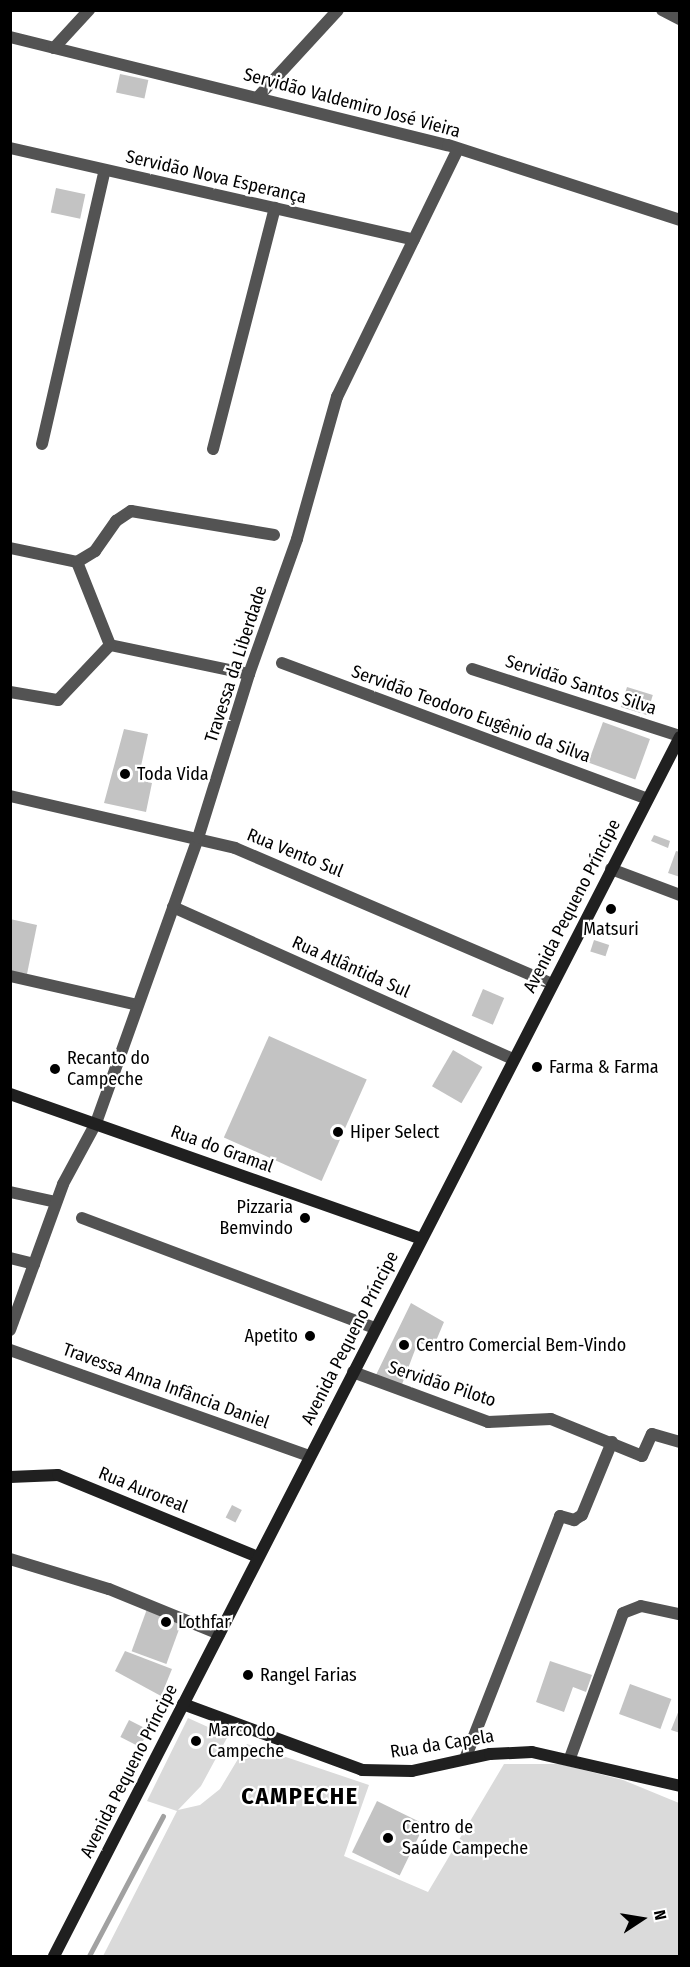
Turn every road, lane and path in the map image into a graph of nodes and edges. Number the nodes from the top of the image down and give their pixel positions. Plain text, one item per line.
1 (89, 10) edge
2 (338, 10) edge
3 (662, 10) edge
4 (680, 19) edge
5 (10, 38) edge
6 (54, 48) junction
7 (258, 97) junction
8 (10, 148) edge
9 (458, 149) junction
10 (105, 170) junction
11 (275, 208) junction
12 (680, 220) edge
13 (414, 240) junction
14 (42, 444) dead end
15 (213, 449) dead end
16 (274, 535) dead end
17 (10, 548) edge
18 (76, 562) junction
19 (110, 645) junction
20 (282, 663) dead end
21 (472, 669) dead end
22 (249, 674) junction
23 (10, 692) edge
24 (680, 736) edge
25 (10, 796) edge
26 (648, 799) junction
27 (198, 838) junction
28 (611, 869) junction
29 (680, 895) edge
30 (173, 908) junction
31 (10, 976) edge
32 (552, 984) junction
33 (138, 1005) junction
34 (513, 1059) junction
35 (10, 1094) edge
36 (96, 1123) junction
37 (10, 1192) edge
38 (56, 1202) junction
39 (82, 1218) dead end
40 (421, 1239) junction
41 (10, 1258) edge
42 (34, 1264) junction
43 (375, 1328) junction
44 (10, 1330) edge
45 (10, 1350) edge
46 (352, 1372) junction
47 (612, 1442) junction
48 (680, 1442) edge
49 (309, 1456) junction
50 (10, 1477) edge
51 (258, 1557) junction
52 (10, 1558) edge
53 (680, 1614) edge
54 (219, 1634) junction
55 (183, 1704) junction
56 (570, 1758) junction
57 (465, 1760) junction
58 (680, 1785) edge
59 (54, 1956) edge

1 - 6 street
2 - 7 street
3 - 4 street
5 - 6 street, Servidão Valdemiro José Vieira
6 - 7 street, Servidão Valdemiro José Vieira
7 - 9 street, Servidão Valdemiro José Vieira
8 - 10 street, Servidão Nova Esperança
9 - 12 street, Servidão Valdemiro José Vieira
9 - 13 street, Travessa da Liberdade
10 - 11 street, Servidão Nova Esperança
10 - 14 street
11 - 13 street, Servidão Nova Esperança
11 - 15 street
13 - 22 street, Travessa da Liberdade
16 - 18 street
17 - 18 street
18 - 19 street
19 - 22 street
19 - 23 street
20 - 26 street, Servidão Teodoro Eugênio da Silva
21 - 24 street, Servidão Santos Silva
22 - 27 street, Travessa da Liberdade
24 - 26 main road, Avenida Pequeno Príncipe
25 - 27 street, Rua Vento Sul
26 - 28 main road, Avenida Pequeno Príncipe
27 - 30 street, Travessa da Liberdade
27 - 32 street, Rua Vento Sul
28 - 29 street
28 - 32 main road, Avenida Pequeno Príncipe
30 - 33 street, Travessa da Liberdade
30 - 34 street, Rua Atlântida Sul
31 - 33 street
32 - 34 main road, Avenida Pequeno Príncipe
33 - 36 street, Travessa da Liberdade
34 - 40 main road, Avenida Pequeno Príncipe
35 - 36 main road, Rua do Gramal
36 - 38 street, Travessa da Liberdade
36 - 40 main road, Rua do Gramal
37 - 38 street
38 - 42 street, Travessa da Liberdade
39 - 43 street
40 - 43 main road, Avenida Pequeno Príncipe
41 - 42 street
42 - 44 street, Travessa da Liberdade
43 - 46 main road, Avenida Pequeno Príncipe
45 - 49 street, Travessa Anna Infância Daniel
46 - 47 street, Servidão Piloto
46 - 49 main road, Avenida Pequeno Príncipe
47 - 48 street, Servidão Piloto
47 - 57 street
49 - 51 main road, Avenida Pequeno Príncipe
50 - 51 main road, Rua Auroreal
51 - 54 main road, Avenida Pequeno Príncipe
52 - 54 street
53 - 56 street
54 - 55 main road, Avenida Pequeno Príncipe
55 - 57 main road, Rua da Capela
55 - 59 main road, Avenida Pequeno Príncipe
56 - 57 main road, Rua da Capela
56 - 58 main road, Rua da Capela

